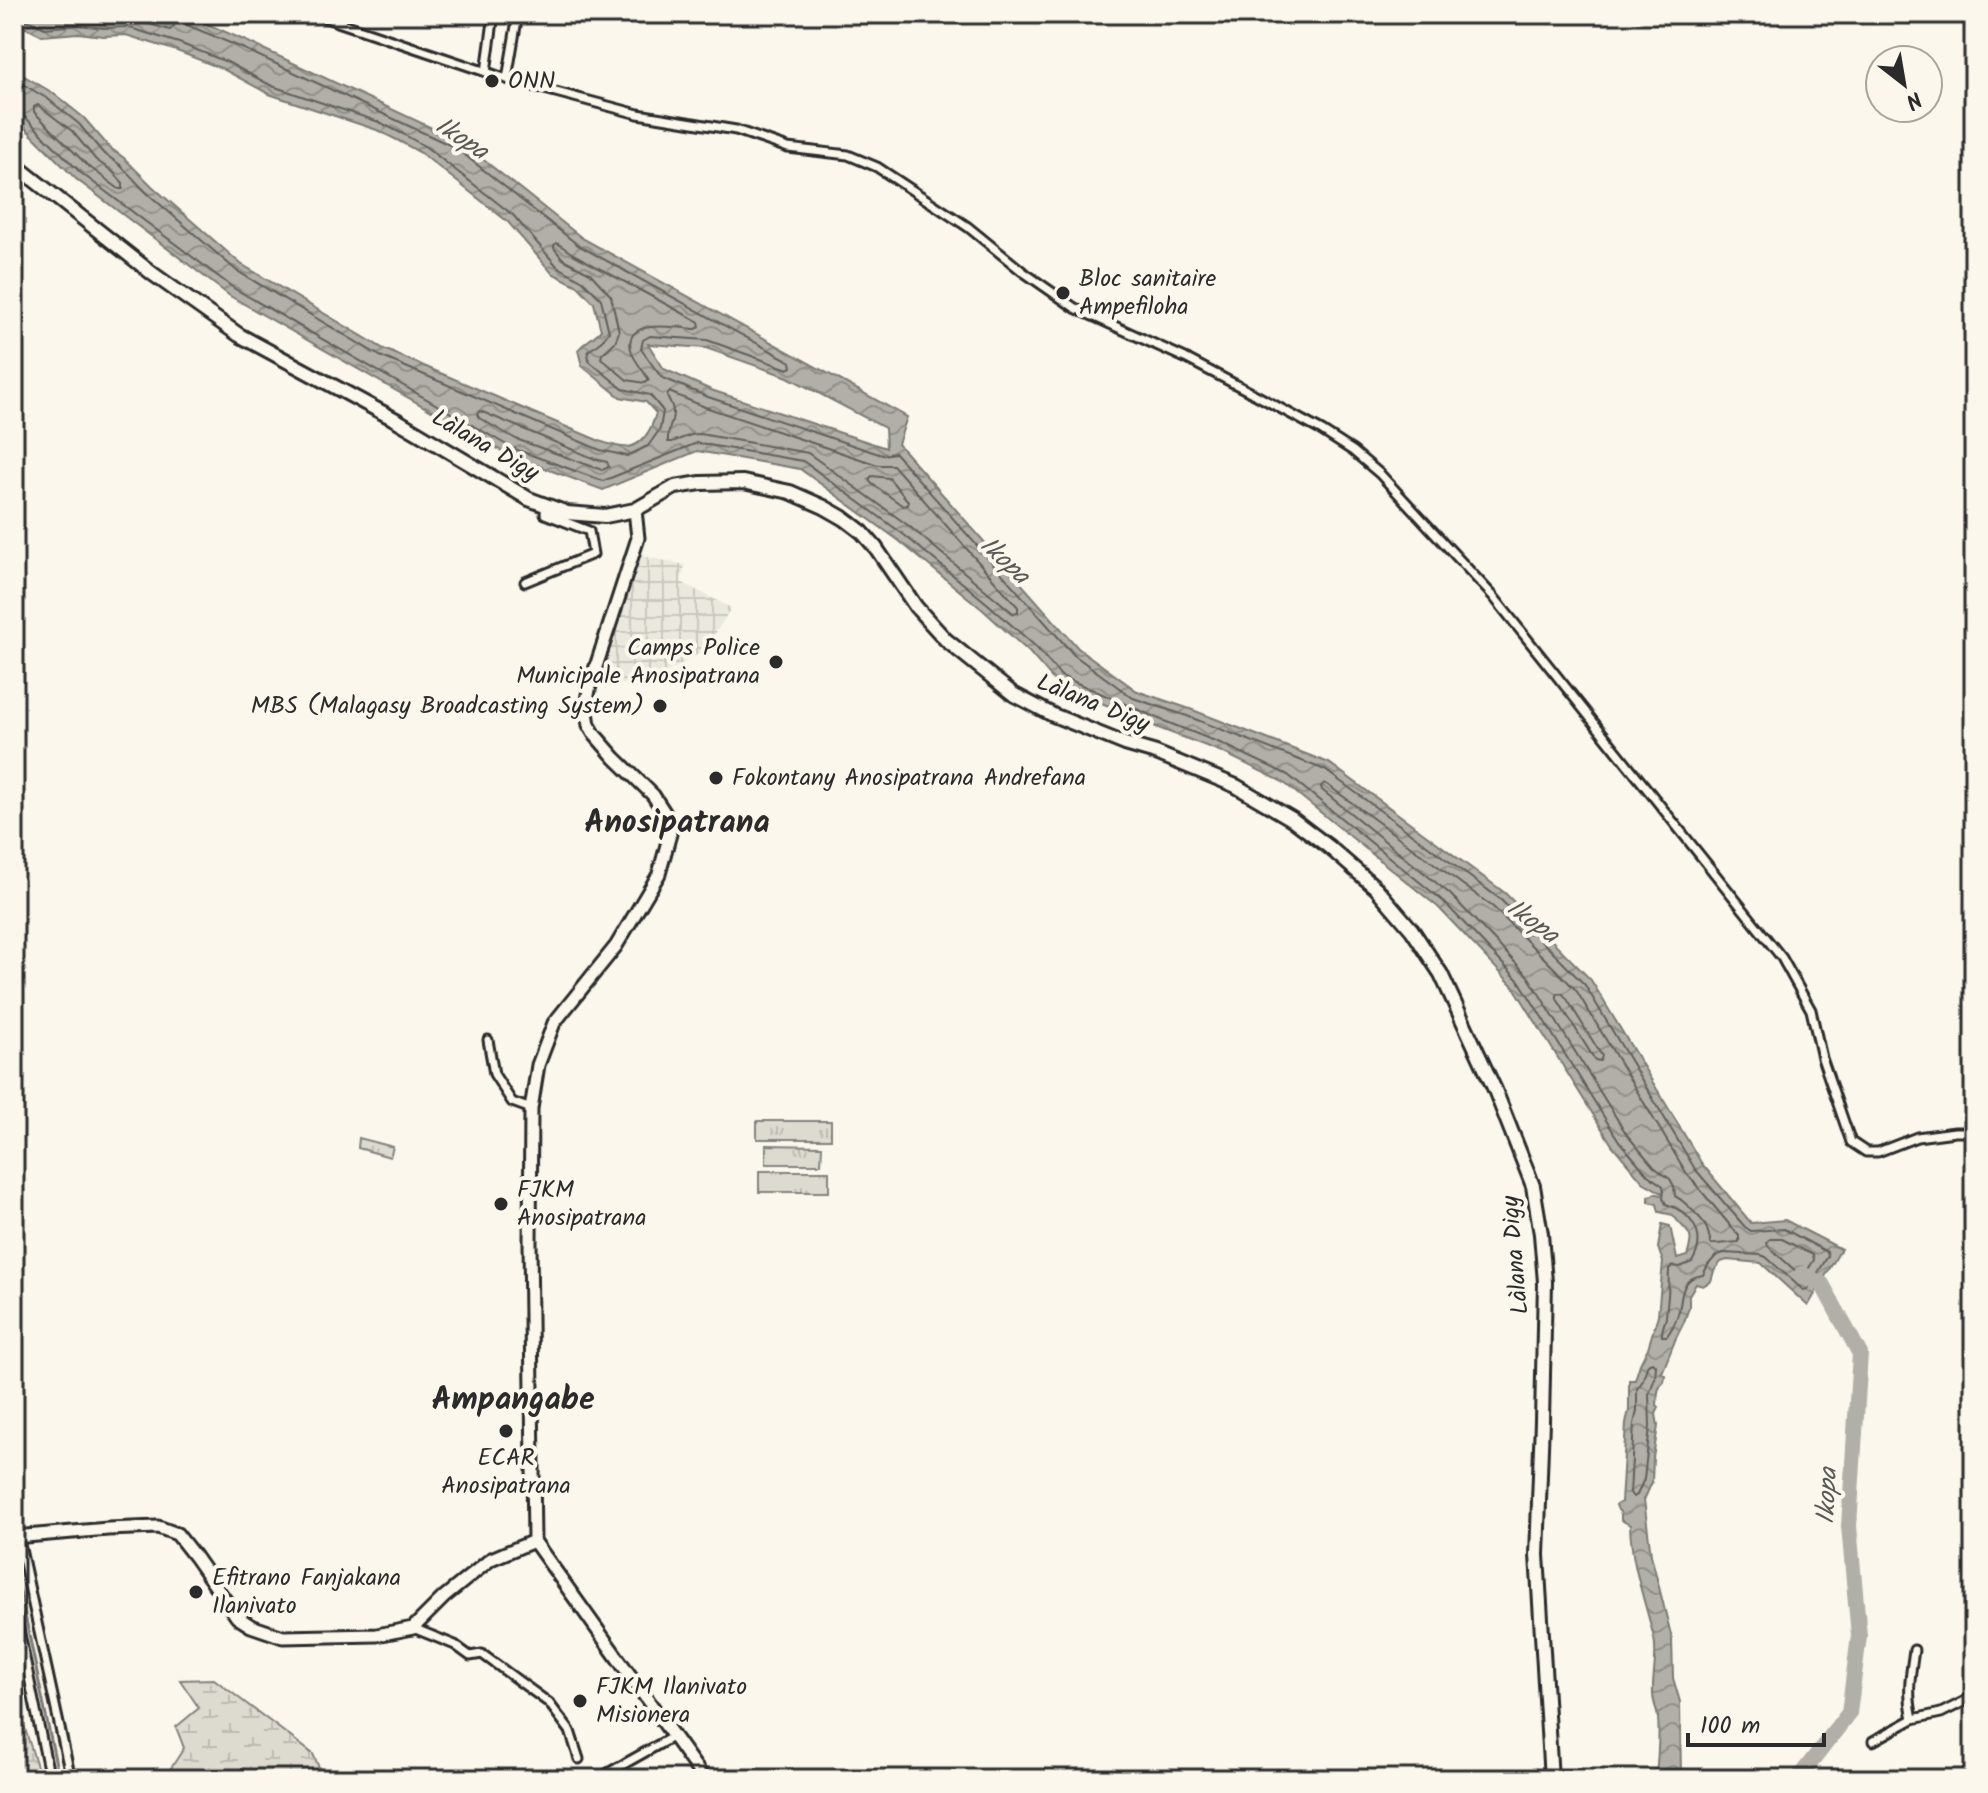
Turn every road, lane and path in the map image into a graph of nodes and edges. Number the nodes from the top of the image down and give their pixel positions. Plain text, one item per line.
1 (314, 14) edge
2 (494, 14) edge
3 (518, 14) edge
4 (486, 72) junction
5 (507, 79) junction
6 (14, 164) edge
7 (546, 505) junction
8 (635, 510) junction
9 (525, 582) dead end
10 (488, 1040) dead end
11 (531, 1109) junction
12 (1974, 1132) edge
13 (14, 1517) edge
14 (16, 1537) edge
15 (534, 1541) junction
16 (14, 1605) edge
17 (413, 1628) junction
18 (1914, 1650) dead end
19 (1974, 1692) edge
20 (1913, 1719) junction
21 (674, 1736) junction
22 (1873, 1741) dead end
23 (579, 1759) dead end
24 (50, 1779) edge
25 (71, 1779) edge
26 (610, 1779) edge
27 (704, 1779) edge
28 (1551, 1779) edge

1 - 4 street
2 - 4 street
3 - 5 street
4 - 5 street
5 - 12 street
6 - 7 main road, Làlana Digy
7 - 8 main road, Làlana Digy
7 - 9 street
8 - 11 street
8 - 28 main road, Làlana Digy
10 - 11 street
11 - 15 street
13 - 14 street
14 - 17 street
14 - 25 street
15 - 17 street
15 - 21 street
16 - 24 street
17 - 23 street
18 - 20 street
19 - 20 street
20 - 22 street
21 - 26 street
21 - 27 street

